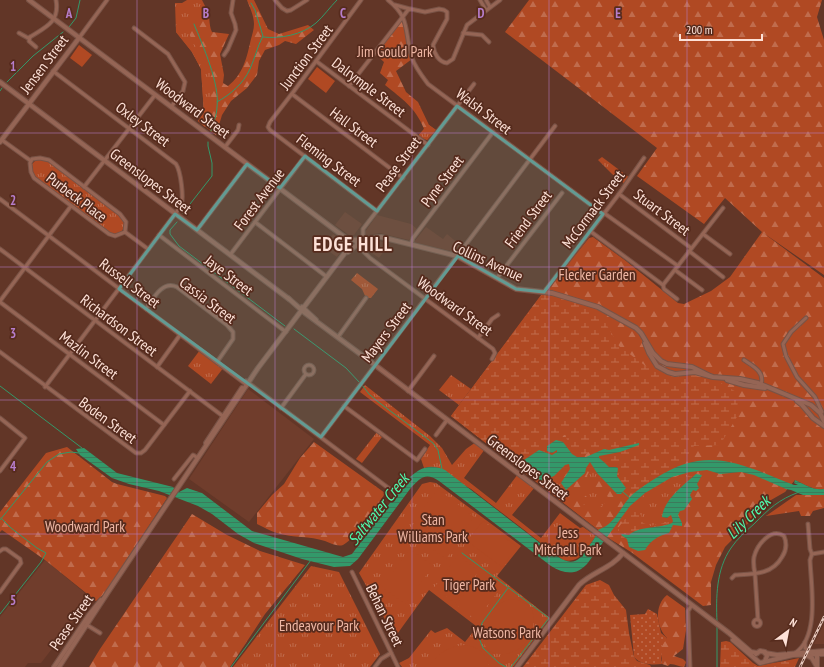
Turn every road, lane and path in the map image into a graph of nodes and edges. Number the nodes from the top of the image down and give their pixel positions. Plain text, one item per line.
1 (28, 0) edge
2 (56, 0) edge
3 (107, 0) edge
4 (233, 0) edge
5 (275, 0) edge
6 (307, 0) edge
7 (362, 0) edge
8 (388, 0) edge
9 (480, 0) edge
10 (486, 0) edge
11 (500, 0) edge
12 (393, 4) junction
13 (490, 7) junction
14 (410, 9) junction
15 (486, 10) junction
16 (403, 16) junction
17 (54, 20) junction
18 (134, 28) dead end
19 (19, 33) dead end
20 (463, 34) junction
21 (30, 37) junction
22 (79, 38) junction
23 (489, 42) dead end
24 (36, 47) dead end
25 (224, 55) dead end
26 (316, 61) junction
27 (53, 71) junction
28 (0, 82) edge
29 (474, 84) dead end
30 (349, 86) junction
31 (292, 94) junction
32 (155, 95) junction
33 (29, 104) junction
34 (457, 106) junction
35 (171, 107) junction
36 (239, 125) dead end
37 (555, 126) dead end
38 (268, 127) joint
39 (130, 128) junction
40 (493, 132) junction
41 (1, 141) edge
42 (428, 145) junction
43 (225, 148) junction
44 (305, 156) junction
45 (644, 158) dead end
46 (530, 159) junction
47 (31, 161) junction
48 (104, 161) junction
49 (247, 164) junction
50 (402, 178) junction
51 (84, 187) junction
52 (280, 188) junction
53 (562, 193) dead end
54 (619, 194) junction
55 (0, 199) edge
56 (71, 206) junction
57 (722, 208) dead end
58 (377, 211) junction
59 (604, 213) junction
60 (175, 214) junction
61 (255, 222) junction
62 (197, 230) junction
63 (125, 232) junction
64 (590, 232) junction
65 (703, 234) junction
66 (49, 235) junction
67 (159, 235) junction
68 (363, 238) junction
69 (353, 244) junction
70 (410, 244) junction
71 (0, 249) edge
72 (148, 249) junction
73 (690, 250) junction
74 (730, 254) dead end
75 (230, 255) junction
76 (457, 256) junction
77 (678, 266) junction
78 (25, 267) junction
79 (675, 270) junction
80 (328, 277) junction
81 (723, 277) dead end
82 (497, 278) junction
83 (663, 285) junction
84 (119, 289) junction
85 (702, 290) dead end
86 (544, 292) junction
87 (366, 298) dead end
88 (426, 298) junction
89 (677, 299) dead end
90 (0, 302) edge
91 (146, 309) junction
92 (303, 310) junction
93 (498, 315) dead end
94 (806, 318) dead end
95 (95, 320) junction
96 (286, 332) junction
97 (180, 335) junction
98 (338, 337) junction
99 (478, 338) junction
100 (0, 352) edge
101 (652, 354) junction
102 (70, 355) junction
103 (434, 356) dead end
104 (492, 359) dead end
105 (744, 360) dead end
106 (217, 362) junction
107 (375, 365) junction
108 (157, 367) junction
109 (306, 374) dead end
110 (710, 376) junction
111 (721, 378) junction
112 (247, 383) junction
113 (761, 384) junction
114 (46, 387) junction
115 (771, 388) junction
116 (190, 391) junction
117 (408, 391) junction
118 (791, 397) junction
119 (808, 404) junction
120 (344, 406) junction
121 (281, 408) junction
122 (805, 408) junction
123 (821, 413) junction
124 (224, 417) junction
125 (0, 418) edge
126 (814, 419) junction
127 (447, 420) junction
128 (824, 421) edge
129 (164, 425) junction
130 (824, 426) edge
131 (436, 435) dead end
132 (321, 437) junction
133 (425, 449) dead end
134 (198, 458) junction
135 (417, 460) junction
136 (414, 464) dead end
137 (0, 470) edge
138 (174, 479) dead end
139 (391, 490) dead end
140 (808, 524) dead end
141 (0, 551) edge
142 (824, 552) edge
143 (623, 553) junction
144 (812, 554) junction
145 (352, 572) dead end
146 (755, 574) junction
147 (732, 578) dead end
148 (0, 592) edge
149 (108, 592) junction
150 (692, 605) junction
151 (758, 620) dead end
152 (87, 625) junction
153 (723, 629) junction
154 (735, 632) dead end
155 (100, 633) dead end
156 (734, 637) junction
157 (805, 639) junction
158 (746, 650) junction
159 (824, 651) edge
160 (391, 653) junction
161 (757, 653) junction
162 (765, 653) junction
163 (795, 653) junction
164 (808, 653) junction
165 (817, 653) junction
166 (824, 654) edge
167 (757, 660) junction
168 (765, 661) junction
169 (817, 666) edge
170 (54, 667) edge
171 (59, 667) edge
172 (375, 667) edge
173 (398, 667) edge
174 (516, 667) edge
175 (690, 667) edge

1 - 17 street, Woodward Street
2 - 17 street
3 - 22 street, Jensen Street
4 - 25 street
5 - 6 street
7 - 26 street, Junction Street
8 - 12 street, Walsh Street
9 - 15 street
10 - 13 street
11 - 13 street
12 - 14 street
12 - 16 street, Walsh Street
13 - 15 street
14 - 16 street
14 - 20 street
15 - 20 street
16 - 30 street
16 - 34 street, Walsh Street
17 - 21 street
17 - 22 street, Woodward Street
18 - 35 street
19 - 21 street
20 - 23 street
21 - 24 street
22 - 27 street, Jensen Street
22 - 32 street, Woodward Street
26 - 30 street, Dalrymple Street
26 - 31 street, Junction Street
27 - 33 street, Jensen Street
27 - 39 street, Oxley Street
28 - 33 street, Greenslopes Street
29 - 34 street, Pease Street
30 - 42 street, Dalrymple Street
31 - 38 street, Junction Street
31 - 50 street, Hall Street
32 - 35 street, Woodward Street
32 - 39 street
33 - 41 street, Jensen Street
33 - 48 street, Greenslopes Street
34 - 40 street, Walsh Street
34 - 42 street, Pease Street
35 - 43 street, Woodward Street
36 - 43 street
37 - 46 street, Mayers Street
38 - 44 street, Fleming Street
39 - 48 street
39 - 60 street, Oxley Street
40 - 46 street, Walsh Street
40 - 70 street, Pyne Street
41 - 47 street
42 - 50 street, Pease Street
43 - 49 street, Woodward Street
44 - 52 street, Forest Avenue
44 - 58 street, Fleming Street
45 - 54 street, McCormack Street
46 - 59 street, Walsh Street
46 - 76 street, Mayers Street
47 - 51 street, Purbeck Place
47 - 56 street, Purbeck Place
48 - 51 street
48 - 60 street, Greenslopes Street
49 - 52 street, Woodward Street
49 - 62 street
50 - 58 street, Pease Street
51 - 63 street, Purbeck Place
52 - 61 street, Forest Avenue
52 - 69 street, Woodward Street
53 - 82 street, Friend Street
54 - 59 street, McCormack Street
54 - 73 street, Stuart Street
55 - 66 street, Russell Street
56 - 63 street, Purbeck Place
56 - 66 street
57 - 65 street
58 - 68 street, Pease Street
59 - 64 street, McCormack Street
59 - 77 street, Walsh Street
60 - 62 street, Greenslopes Street
60 - 67 street, Oxley Street
61 - 75 street, Forest Avenue
61 - 80 street
62 - 75 street, Greenslopes Street
63 - 72 street
64 - 83 street
64 - 86 street, McCormack Street
65 - 73 street
65 - 74 street
66 - 78 street
66 - 84 street, Russell Street
67 - 72 street, Oxley Street
67 - 96 street, Jaye Street
68 - 69 street
68 - 70 street, Collins Avenue
69 - 80 street, Pease Street
69 - 88 street, Woodward Street
70 - 76 street, Collins Avenue
71 - 78 street, Richardson Street
72 - 84 street, Oxley Street
73 - 77 street
73 - 81 street, Stuart Street
75 - 92 street, Greenslopes Street
76 - 82 street, Collins Avenue
76 - 88 street, Mayers Street
77 - 79 street
78 - 90 street
78 - 95 street, Richardson Street
79 - 83 street
79 - 85 street
80 - 92 street, Pease Street
82 - 86 street, Collins Avenue
83 - 89 street
84 - 91 street, Russell Street
84 - 95 street, Oxley Street
86 - 101 street, Collins Avenue
87 - 98 street
88 - 99 street, Woodward Street
88 - 107 street, Mayers Street
90 - 102 street, Mazlin Street
91 - 97 street, Russell Street
91 - 106 street, Cassia Street
92 - 96 street, Pease Street
92 - 98 street, Greenslopes Street
93 - 99 street
94 - 123 street
95 - 102 street, Oxley Street
95 - 108 street, Richardson Street
96 - 112 street, Pease Street
97 - 106 street, Russell Street
97 - 108 street
98 - 107 street, Greenslopes Street
99 - 104 street, Woodward Street
100 - 114 street, Boden Street
101 - 110 street, Collins Avenue
101 - 110 street, Collins Avenue
102 - 114 street, Oxley Street
102 - 129 street, Mazlin Street
103 - 117 street
105 - 113 street
106 - 112 street, Russell Street
107 - 117 street, Greenslopes Street
107 - 120 street, Mayers Street
108 - 116 street, Richardson Street
109 - 121 street
110 - 111 street, Collins Avenue
111 - 113 street, Collins Avenue
111 - 115 street, Collins Avenue
112 - 121 street, Russell Street
112 - 124 street, Pease Street
113 - 115 street, Collins Avenue
114 - 129 street, Boden Street
115 - 118 street, Collins Avenue
116 - 124 street, Richardson Street
116 - 129 street, Boden Street
117 - 127 street, Greenslopes Street
118 - 119 street, Collins Avenue
118 - 122 street, Collins Avenue
119 - 122 street
119 - 123 street, Collins Avenue
120 - 132 street, Mayers Street
120 - 135 street
121 - 132 street, Russell Street
122 - 126 street, Collins Avenue
123 - 126 street
123 - 128 street, Collins Avenue
124 - 134 street, Pease Street
125 - 137 street
126 - 130 street, Collins Avenue
127 - 131 street
127 - 143 street, Greenslopes Street
132 - 139 street, Russell Street
133 - 135 street
134 - 138 street, Pease Street
134 - 149 street, Pease Street
135 - 136 street
140 - 144 street
141 - 148 street
142 - 144 street
143 - 150 street, Greenslopes Street
143 - 174 street
144 - 157 street
145 - 160 street, Behan Street
146 - 146 street
146 - 147 street
146 - 151 street
149 - 152 street, Pease Street
149 - 170 street, Pease Street
150 - 153 street, Greenslopes Street
150 - 175 street
152 - 155 street
152 - 171 street, Pease Street
153 - 156 street, Greenslopes Street
153 - 158 street, Greenslopes Street
154 - 156 street
156 - 158 street
156 - 161 street, Greenslopes Street
157 - 163 street
157 - 164 street
158 - 167 street, Greenslopes Street
159 - 165 street
160 - 172 street
160 - 173 street, Behan Street
161 - 162 street
161 - 167 street
162 - 163 street
162 - 168 street
163 - 164 street
164 - 165 street
164 - 168 street
164 - 169 street
165 - 166 street
165 - 169 street
167 - 168 street

